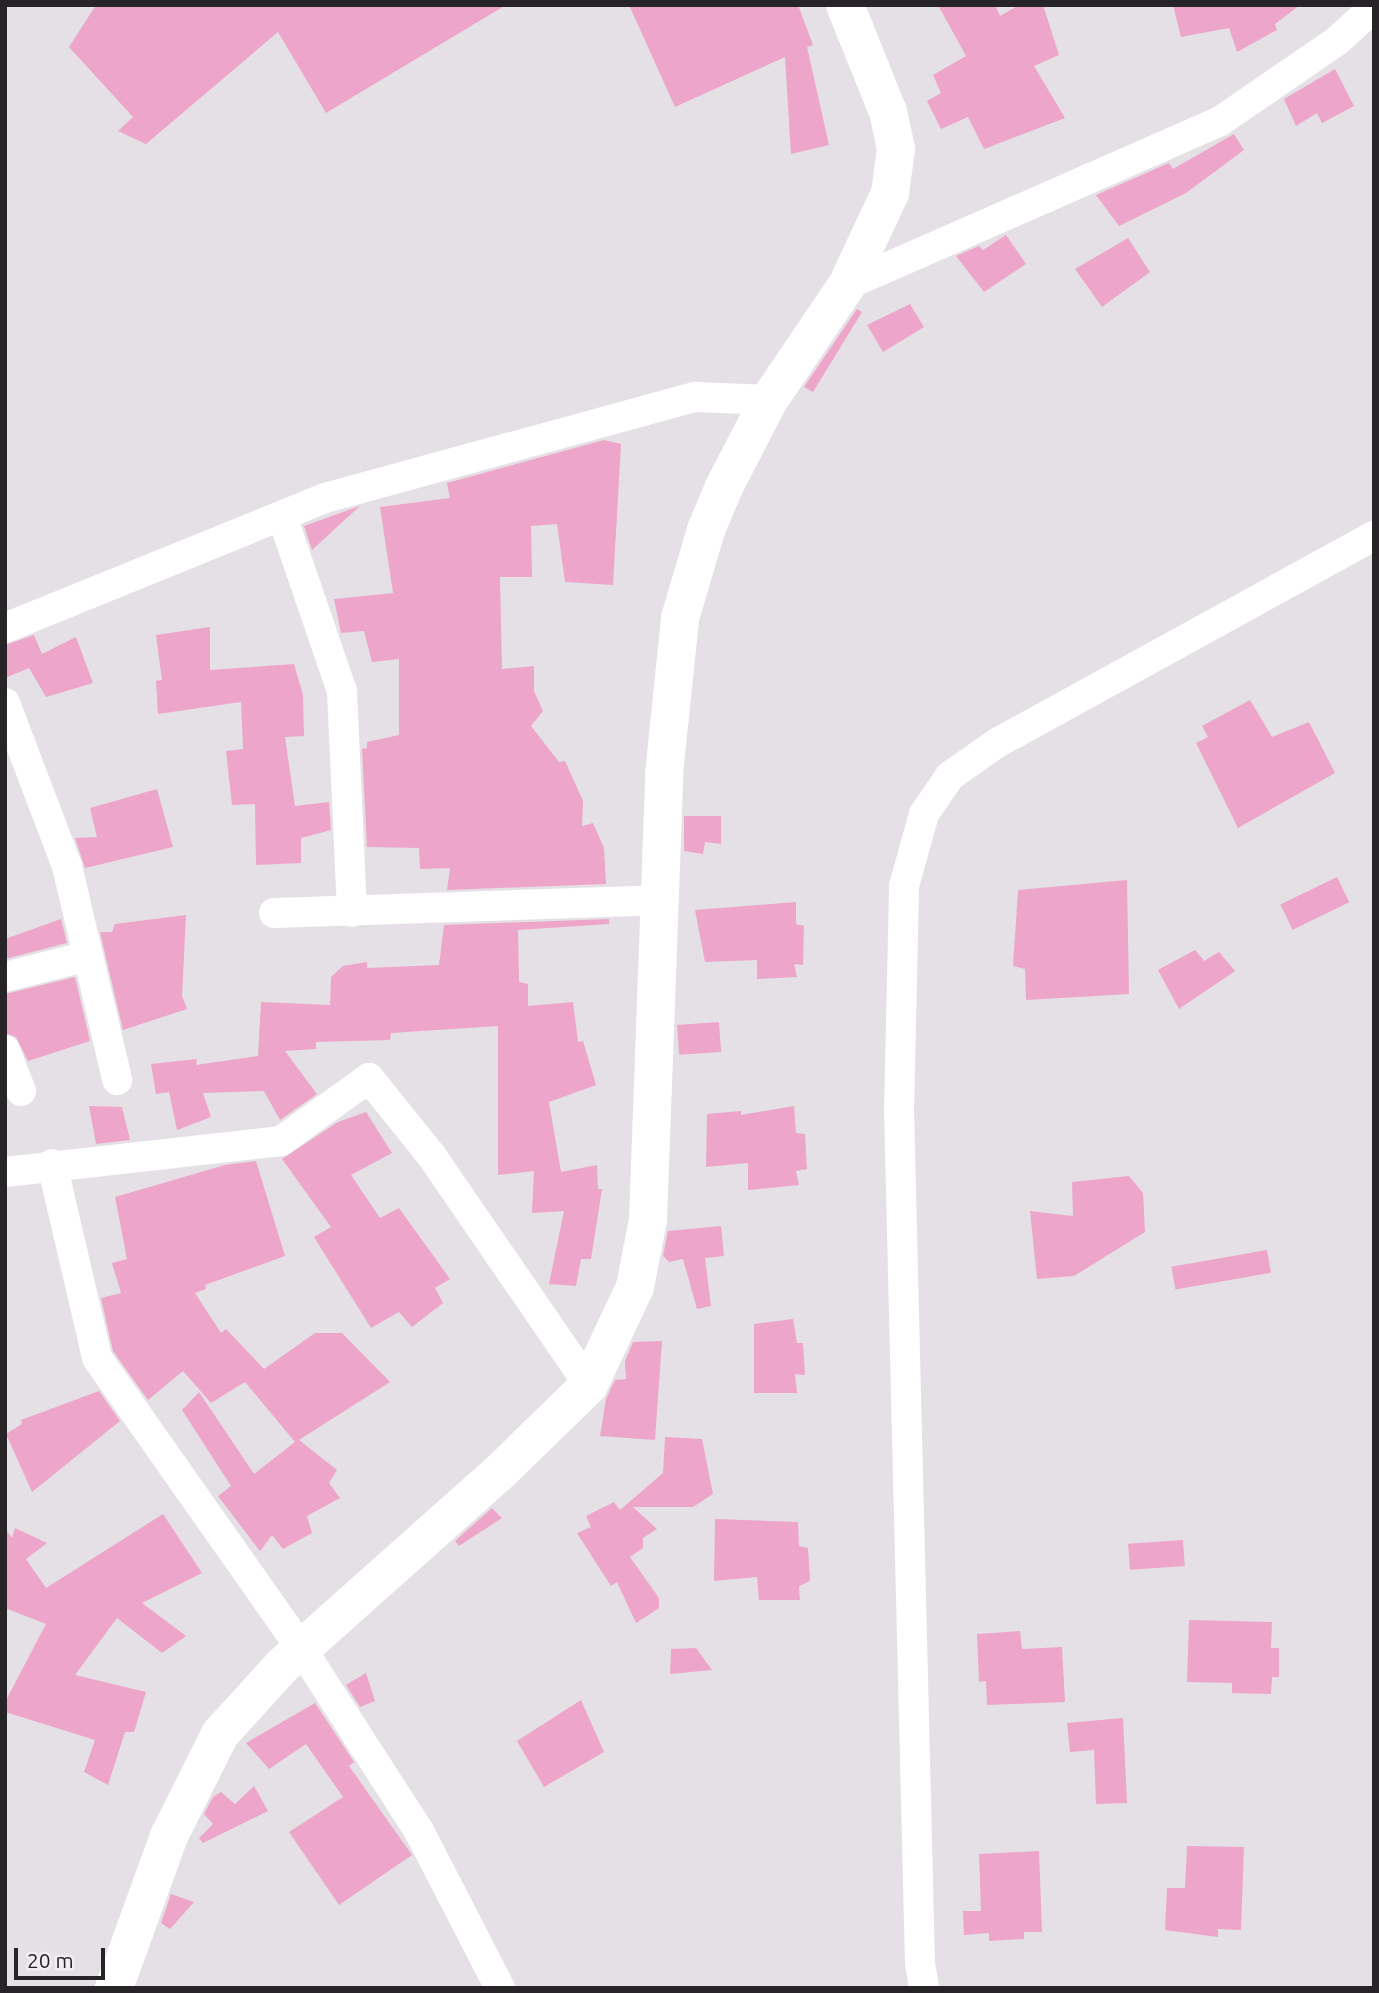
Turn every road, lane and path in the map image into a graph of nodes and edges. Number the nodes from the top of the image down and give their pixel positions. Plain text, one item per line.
1 (845, 5) edge
2 (1374, 7) edge
3 (847, 285) junction
4 (769, 400) junction
5 (282, 516) junction
6 (1374, 536) edge
7 (5, 628) edge
8 (5, 703) edge
9 (658, 900) junction
10 (352, 912) junction
11 (274, 913) dead end
12 (88, 956) junction
13 (5, 977) edge
14 (5, 1050) edge
15 (117, 1080) dead end
16 (21, 1091) dead end
17 (52, 1164) junction
18 (5, 1172) edge
19 (589, 1385) junction
20 (301, 1648) junction
21 (114, 1988) edge
22 (500, 1988) edge
23 (924, 1988) edge

1 - 3 street
2 - 3 street
3 - 4 street
4 - 5 street
4 - 9 street
5 - 7 street
5 - 10 street
6 - 23 street
8 - 12 street
9 - 10 street
9 - 19 street
10 - 11 street
12 - 13 street
12 - 15 street
14 - 16 street
17 - 18 street
17 - 19 street
17 - 20 street
19 - 20 street
20 - 21 street
20 - 22 street

